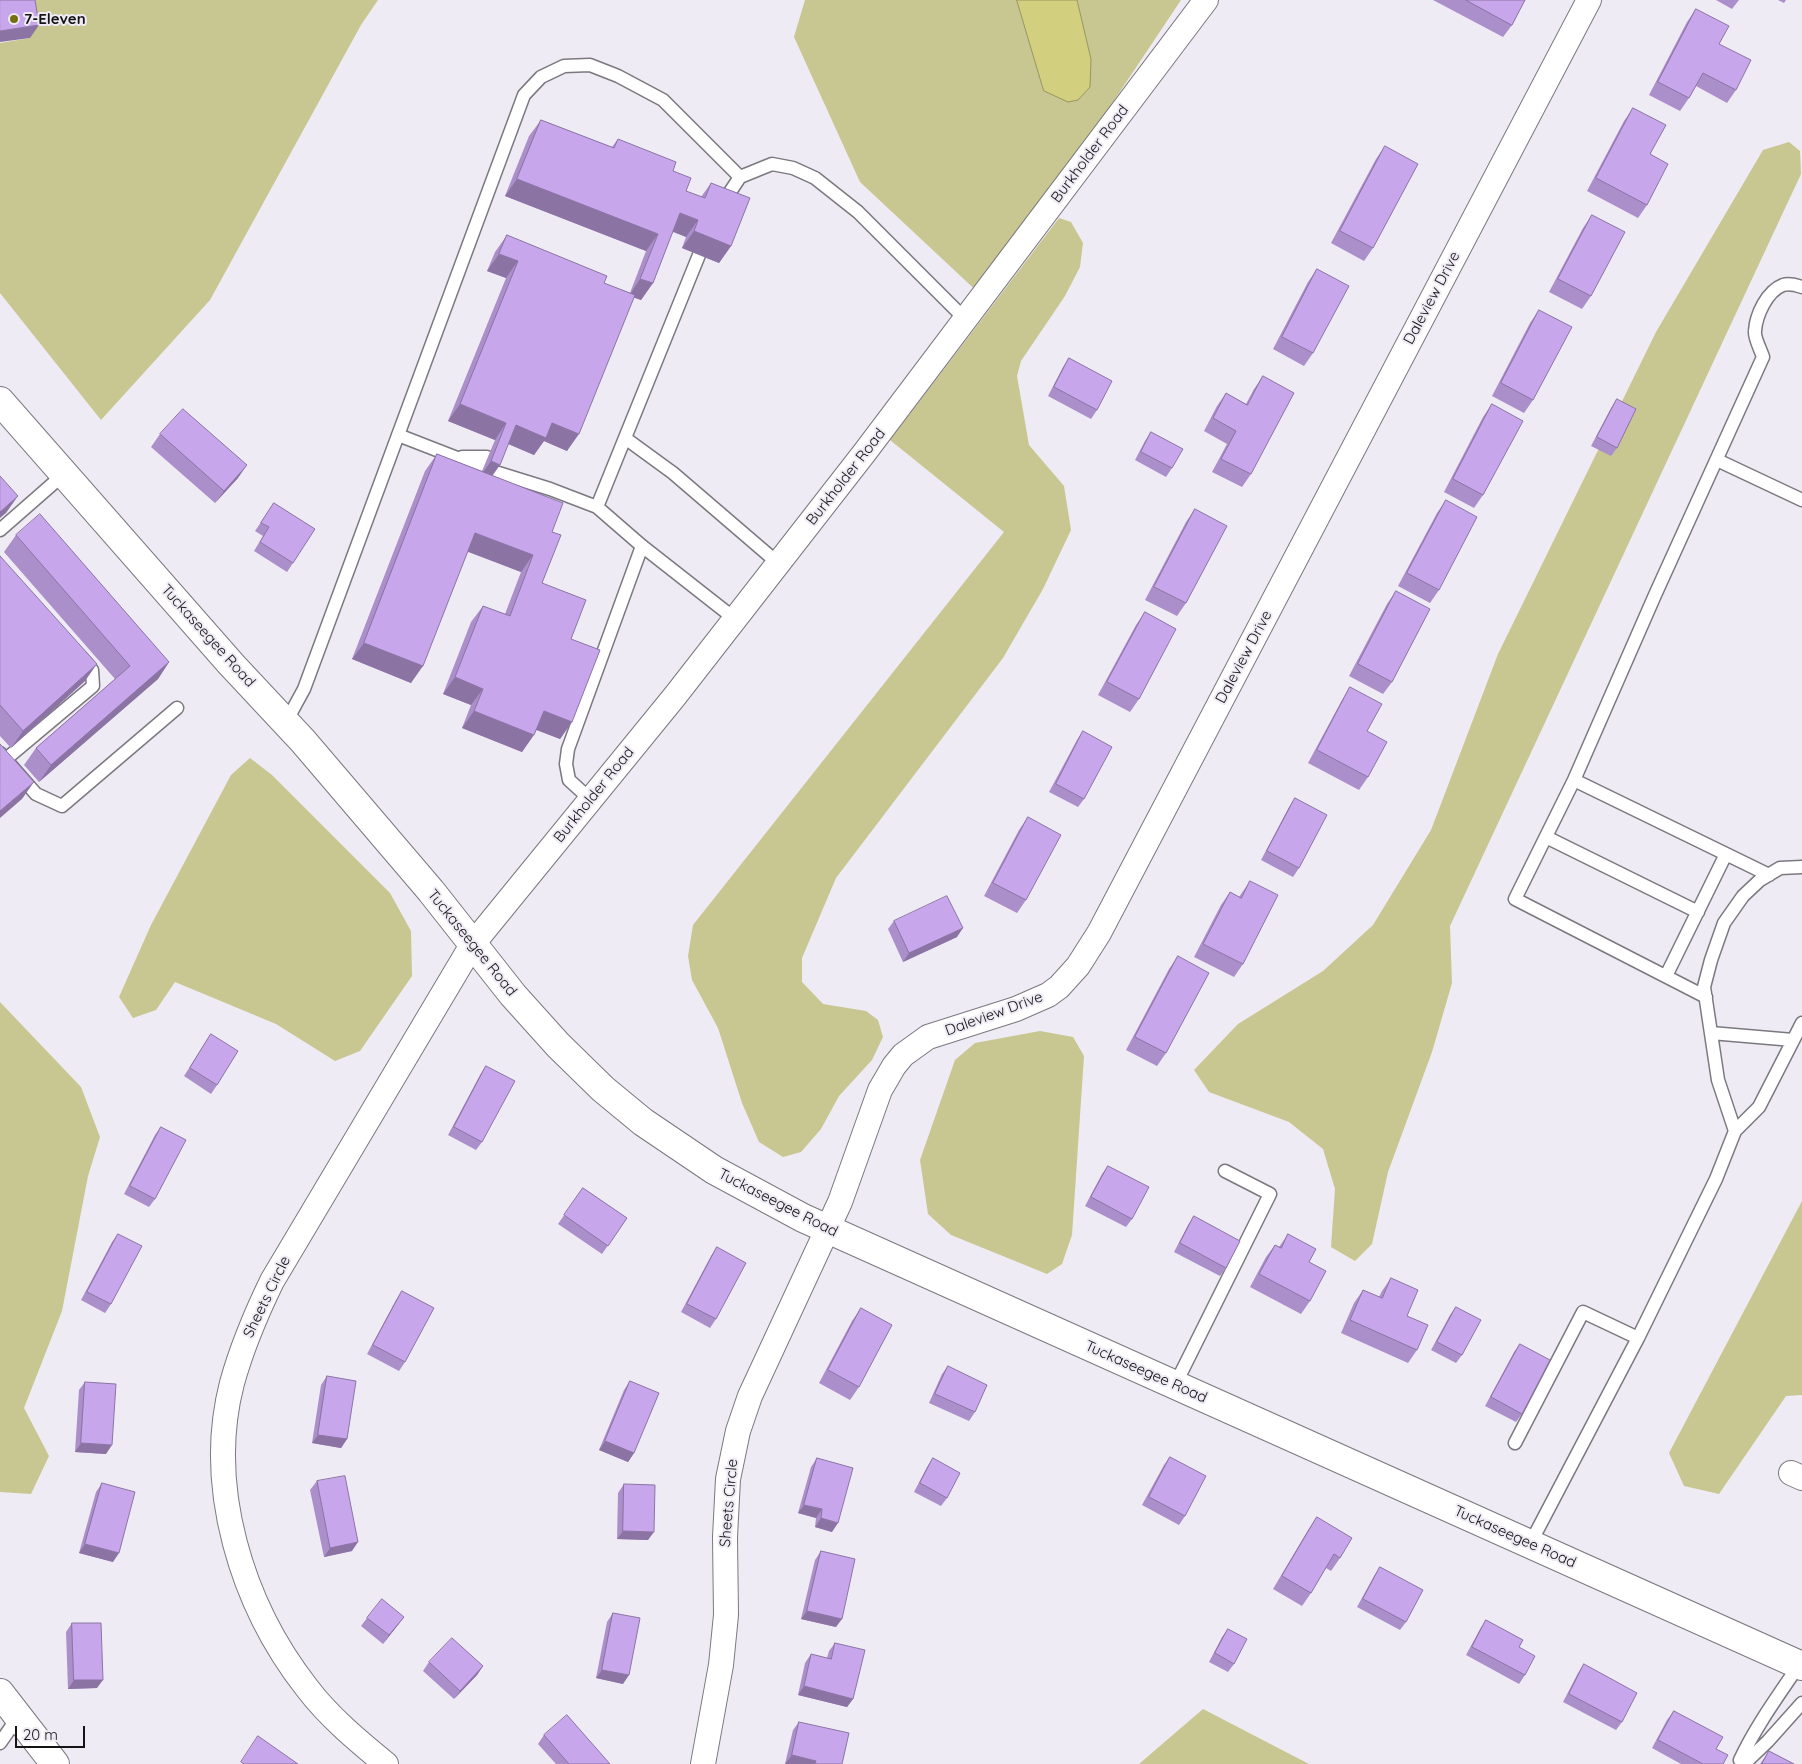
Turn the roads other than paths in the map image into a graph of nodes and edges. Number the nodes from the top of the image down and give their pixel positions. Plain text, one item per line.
1 (1206, 0) edge
2 (1589, 0) edge
3 (740, 177) junction
4 (719, 208) edge
5 (700, 255) edge
6 (1802, 288) edge
7 (966, 320) junction
8 (0, 401) edge
9 (398, 435) junction
10 (625, 438) junction
11 (1717, 460) junction
12 (64, 474) junction
13 (1802, 500) edge
14 (597, 507) junction
15 (0, 530) edge
16 (642, 546) junction
17 (779, 564) junction
18 (735, 620) junction
19 (73, 648) edge
20 (177, 708) dead end
21 (286, 722) junction
22 (3, 756) edge
23 (1574, 780) junction
24 (591, 800) junction
25 (1546, 837) junction
26 (1726, 854) junction
27 (1802, 867) edge
28 (1769, 874) junction
29 (1698, 912) junction
30 (472, 945) junction
31 (1666, 976) junction
32 (1706, 997) junction
33 (1802, 1023) edge
34 (1711, 1033) junction
35 (1793, 1040) junction
36 (1735, 1131) junction
37 (1225, 1171) dead end
38 (827, 1229) junction
39 (1638, 1338) junction
40 (1175, 1385) junction
41 (1515, 1443) dead end
42 (1530, 1544) junction
43 (1800, 1665) edge
44 (0, 1693) edge
45 (1802, 1703) edge
46 (18, 1717) junction
47 (0, 1743) edge
48 (55, 1764) edge
49 (386, 1764) edge
50 (703, 1764) edge

1 - 7 street, Burkholder Road
2 - 38 street, Daleview Drive
3 - 4 lane
3 - 7 lane
3 - 9 lane
5 - 10 lane
6 - 11 lane
7 - 17 street, Burkholder Road
8 - 12 street, Tuckaseegee Road
9 - 14 lane
9 - 21 lane
10 - 14 lane
10 - 17 lane
11 - 13 lane
11 - 23 lane
12 - 15 lane
12 - 21 street, Tuckaseegee Road
14 - 16 lane
16 - 18 lane
16 - 24 lane
17 - 18 street, Burkholder Road
18 - 24 street, Burkholder Road
19 - 22 lane
20 - 22 lane
21 - 30 street, Tuckaseegee Road
23 - 25 lane
23 - 26 lane
24 - 30 street, Burkholder Road
25 - 29 lane
25 - 31 lane
26 - 28 lane
26 - 29 lane
27 - 28 lane
28 - 32 lane
29 - 31 lane
30 - 38 street, Tuckaseegee Road
30 - 49 street, Sheets Circle
31 - 32 lane
32 - 34 lane
33 - 35 lane
34 - 35 lane
34 - 36 lane
35 - 36 lane
36 - 39 lane
37 - 40 lane
38 - 40 street, Tuckaseegee Road
38 - 50 street, Sheets Circle
39 - 41 lane
39 - 42 lane
40 - 42 street, Tuckaseegee Road
42 - 43 street, Tuckaseegee Road
43 - 45 lane
44 - 46 street
46 - 47 lane
46 - 48 street

